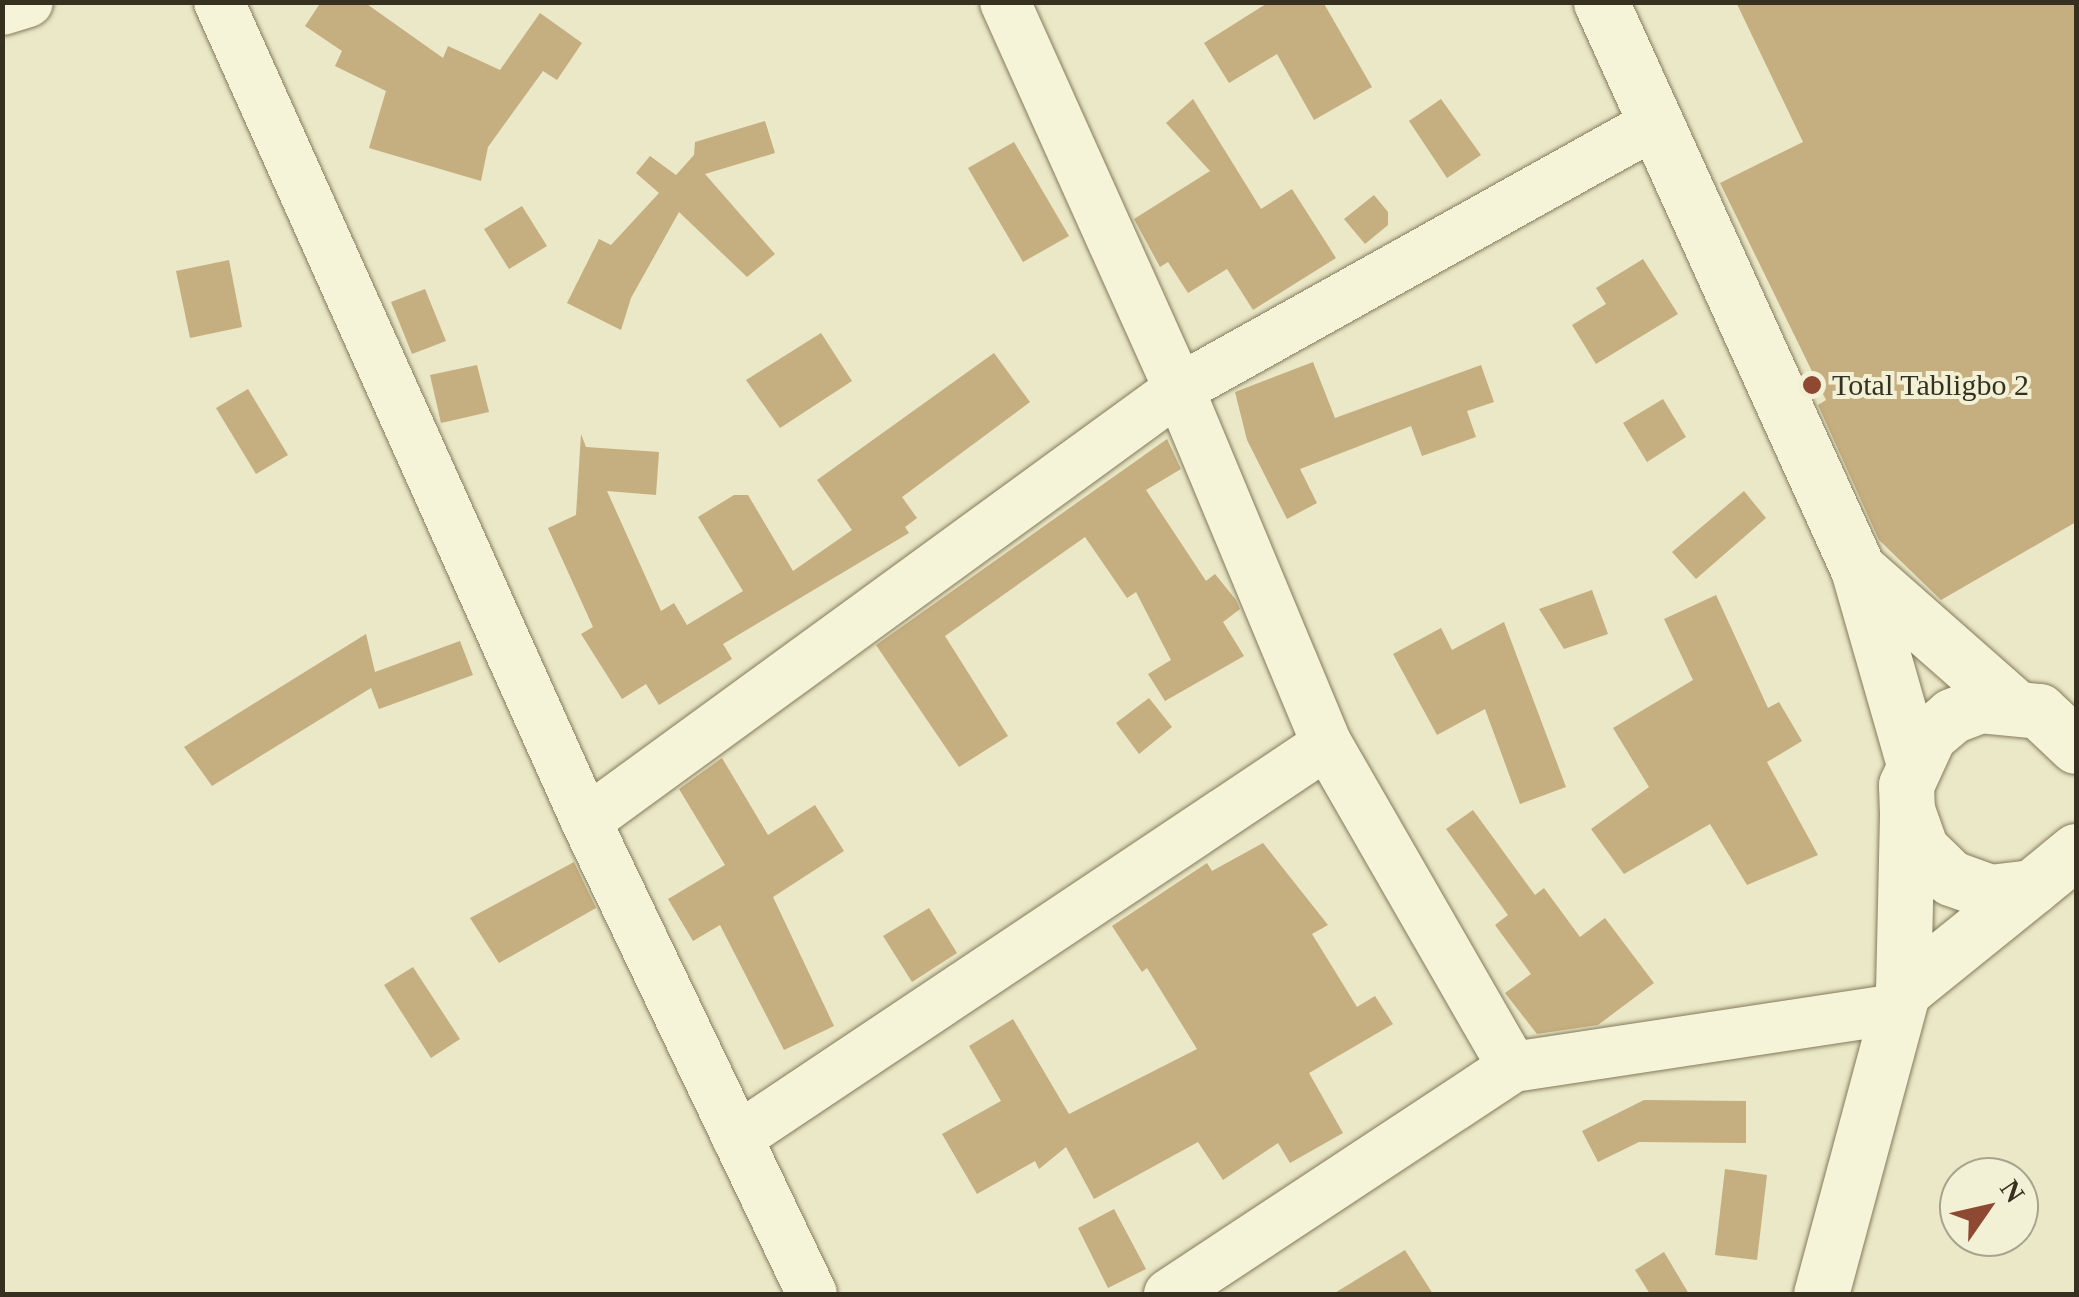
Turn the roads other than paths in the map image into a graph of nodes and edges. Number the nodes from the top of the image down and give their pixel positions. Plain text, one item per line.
1 (28, 2) edge
2 (219, 2) edge
3 (1005, 2) edge
4 (1601, 2) edge
5 (2, 10) edge
6 (1653, 125) junction
7 (1179, 389) junction
8 (1858, 569) junction
9 (2010, 704) junction
10 (1327, 744) junction
11 (2076, 746) edge
12 (1910, 785) junction
13 (586, 822) junction
14 (2076, 851) edge
15 (2032, 887) junction
16 (1900, 1000) junction
17 (1513, 1067) junction
18 (737, 1138) junction
19 (812, 1294) edge
20 (1169, 1294) edge
21 (1821, 1294) edge

1 - 5 street
2 - 13 street
3 - 7 street
4 - 6 main road
6 - 7 street
6 - 8 main road
7 - 10 street
7 - 13 street
8 - 9 main road
8 - 12 main road
9 - 11 main road
9 - 12 main road
10 - 17 street
10 - 18 street
12 - 15 main road
12 - 16 main road
13 - 18 street
14 - 15 main road
15 - 16 main road
16 - 17 street
16 - 21 main road
17 - 20 street
18 - 19 street

